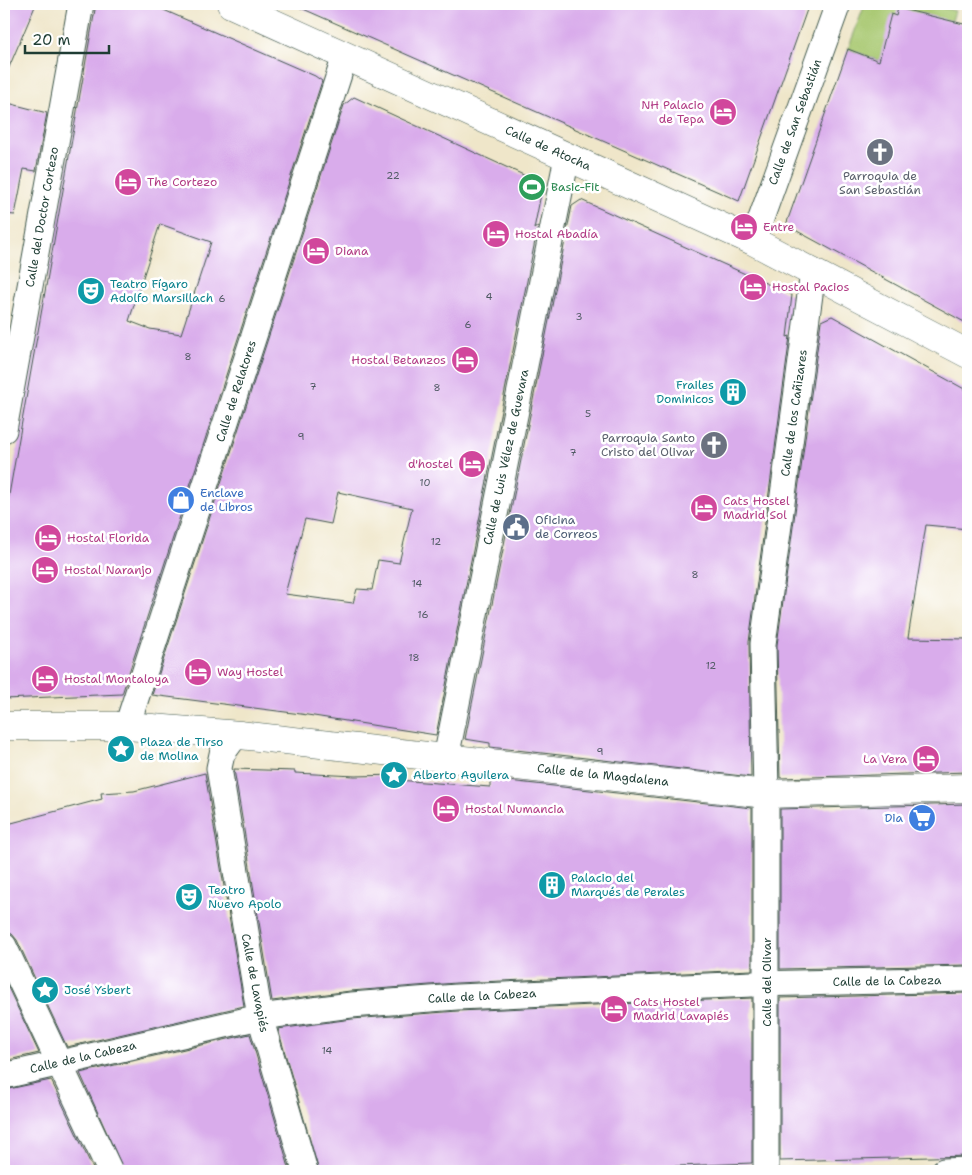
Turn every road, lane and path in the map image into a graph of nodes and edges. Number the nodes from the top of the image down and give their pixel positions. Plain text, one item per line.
1 (81, 4) edge
2 (231, 4) edge
3 (838, 4) edge
4 (345, 56) junction
5 (567, 157) junction
6 (753, 241) junction
7 (813, 272) junction
8 (968, 354) edge
9 (4, 430) edge
10 (4, 726) edge
11 (127, 726) junction
12 (238, 735) junction
13 (446, 758) junction
14 (968, 788) edge
15 (766, 794) junction
16 (4, 946) edge
17 (968, 979) edge
18 (767, 983) junction
19 (260, 1017) junction
20 (58, 1063) junction
21 (4, 1076) edge
22 (968, 1170) edge
23 (110, 1171) edge
24 (306, 1171) edge
25 (766, 1171) edge
26 (944, 1171) edge

1 - 9 street, Calle del Doctor Cortezo
2 - 4 street, Calle de Atocha
3 - 6 street, Calle de San Sebastián
4 - 5 street, Calle de Atocha
4 - 11 street, Calle de Relatores
5 - 6 street, Calle de Atocha
5 - 13 street, Calle de Luis Vélez de Guevara
6 - 7 street, Calle de Atocha
7 - 8 street, Calle de Atocha
7 - 15 street, Calle de los Cañizares
10 - 11 street
11 - 12 street
12 - 13 street, Calle de la Magdalena
12 - 19 street, Calle de Lavapiés
13 - 15 street, Calle de la Magdalena
14 - 15 street, Calle de la Magdalena
15 - 18 street, Calle del Olivar
16 - 20 street
17 - 18 street, Calle de la Cabeza
18 - 19 street, Calle de la Cabeza
18 - 25 street, Calle del Olivar
19 - 20 street, Calle de la Cabeza
19 - 24 street, Calle de Lavapiés
20 - 21 street, Calle de la Cabeza
20 - 23 street
22 - 26 street

